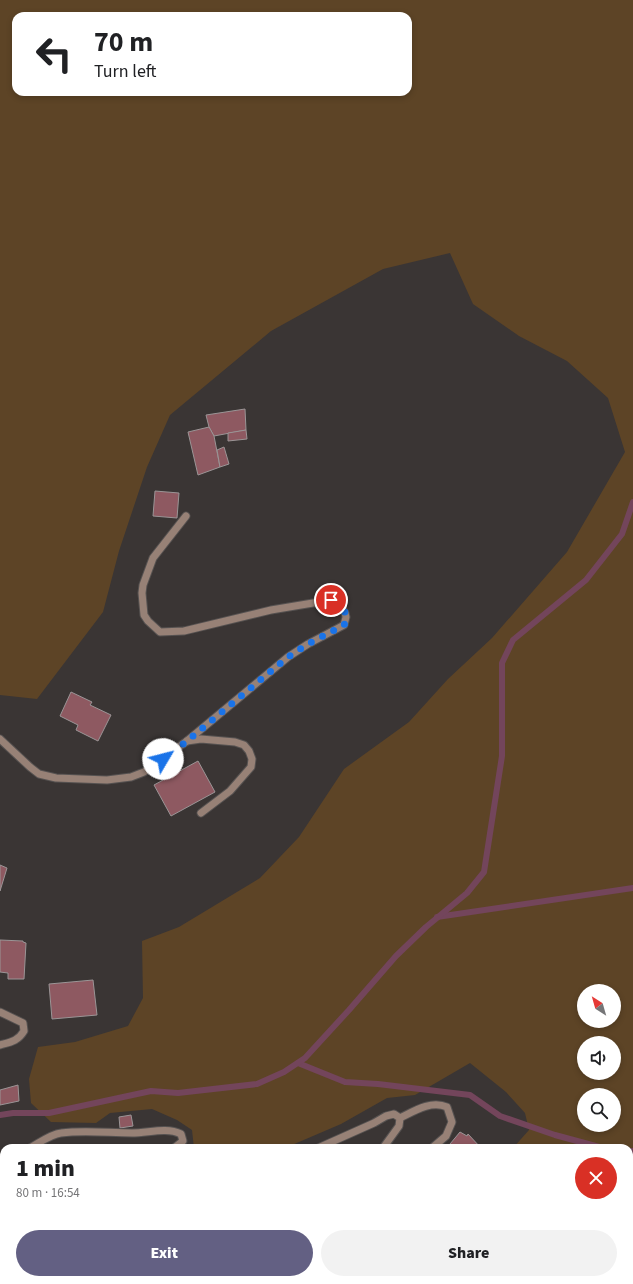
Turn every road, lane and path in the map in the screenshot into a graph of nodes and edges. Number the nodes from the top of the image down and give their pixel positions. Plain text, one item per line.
1 (186, 516) dead end
2 (0, 739) edge
3 (187, 741) junction
4 (201, 813) dead end
5 (0, 1012) edge
6 (0, 1045) edge
7 (400, 1118) junction
8 (38, 1144) edge
9 (179, 1144) edge
10 (327, 1144) edge
11 (386, 1144) edge
12 (437, 1144) edge

1 - 3 street
2 - 3 street
3 - 4 street
5 - 6 street
7 - 10 street
7 - 11 street
7 - 12 street
8 - 9 street

